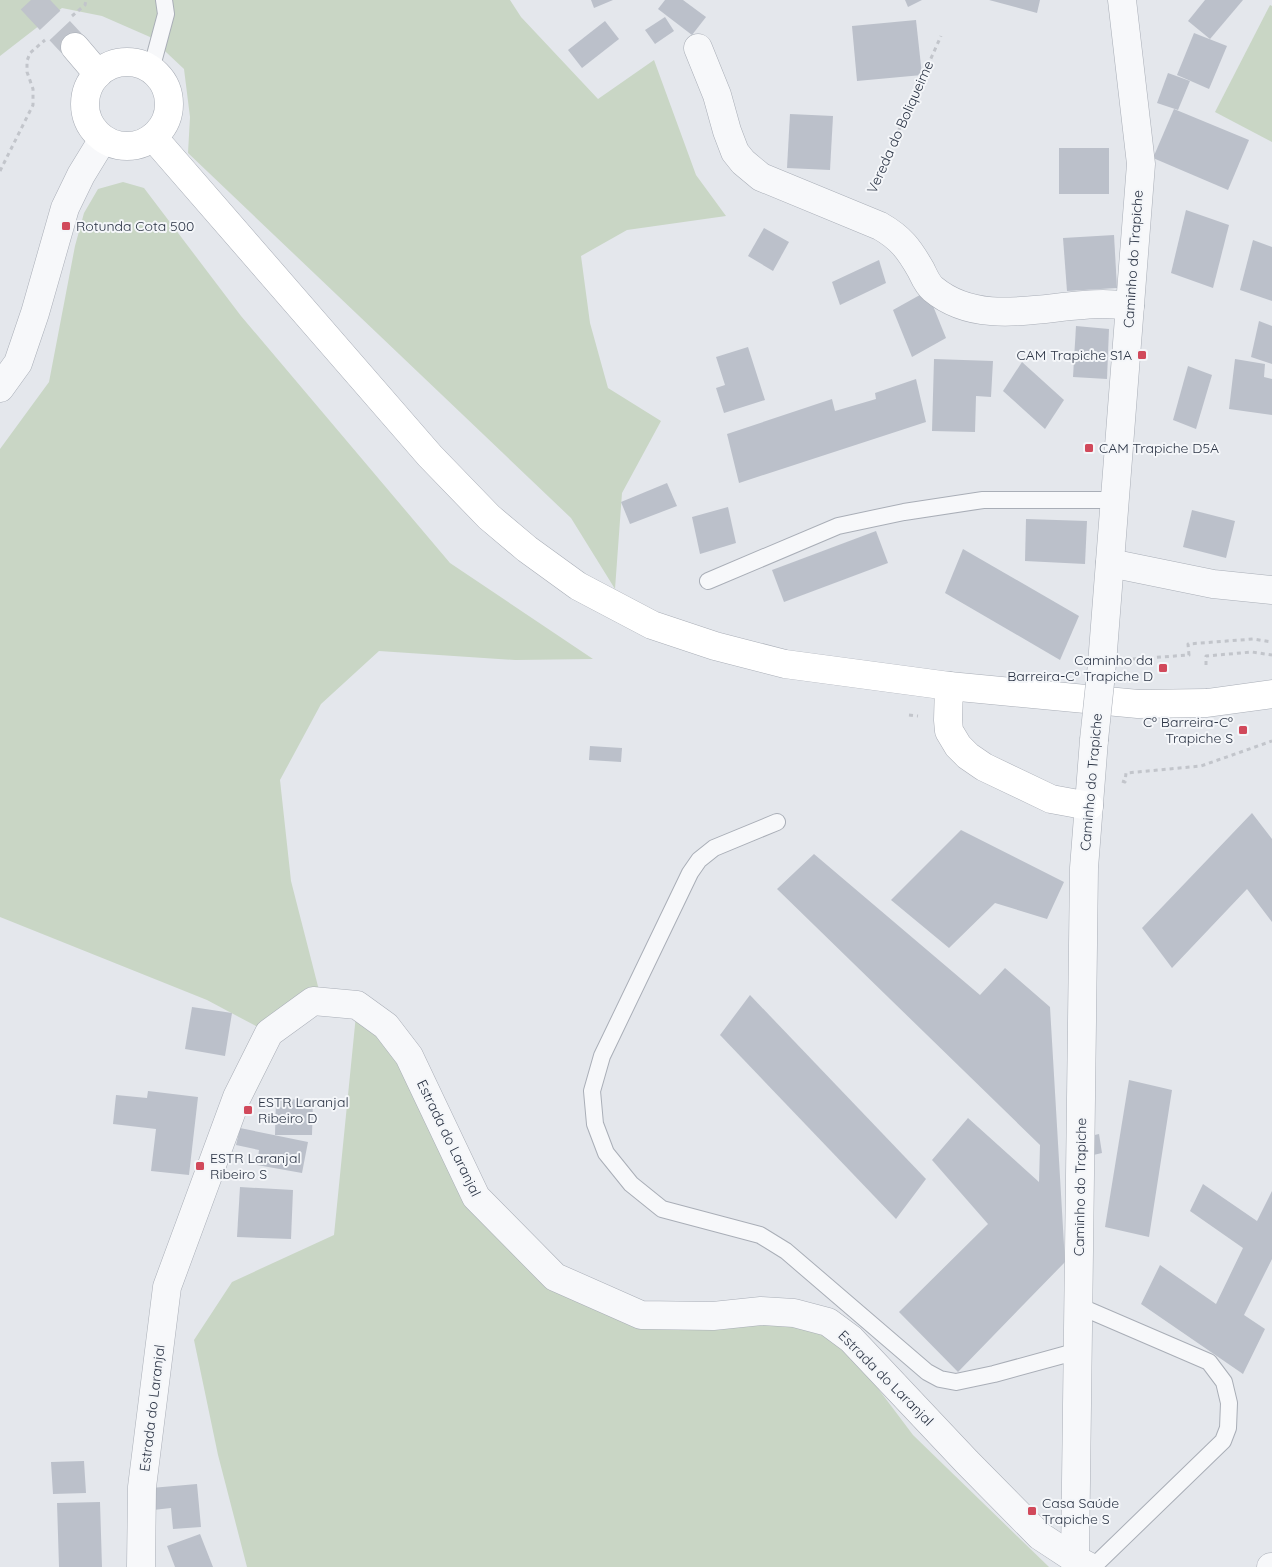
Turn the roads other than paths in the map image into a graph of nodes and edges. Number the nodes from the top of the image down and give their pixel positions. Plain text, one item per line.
1 (164, 0) edge
2 (1122, 0) edge
3 (74, 47) tunnel mouth
4 (698, 48) dead end
5 (151, 70) junction
6 (98, 74) junction
7 (103, 139) junction
8 (162, 147) junction
9 (1130, 306) junction
10 (0, 388) edge
11 (1115, 500) junction
12 (1110, 562) junction
13 (708, 581) dead end
14 (1272, 590) edge
15 (950, 686) junction
16 (1272, 694) edge
17 (1089, 806) junction
18 (777, 822) dead end
19 (1079, 1306) junction
20 (1078, 1351) junction
21 (1083, 1565) edge
22 (141, 1567) edge

1 - 5 lane
2 - 9 street, Caminho do Trapiche
3 - 6 main road
4 - 9 street
5 - 6 main road
5 - 8 main road
6 - 7 main road
7 - 8 main road
7 - 10 street
8 - 15 main road
9 - 11 street, Caminho do Trapiche
11 - 12 street, Caminho do Trapiche
11 - 13 lane
12 - 14 street
12 - 17 street, Caminho do Trapiche, bridge
15 - 16 main road
15 - 17 main road
17 - 19 street, Caminho do Trapiche
18 - 20 lane
19 - 20 street, Caminho do Trapiche
19 - 21 lane
20 - 21 street, Caminho do Trapiche
21 - 22 street, Estrada do Laranjal

